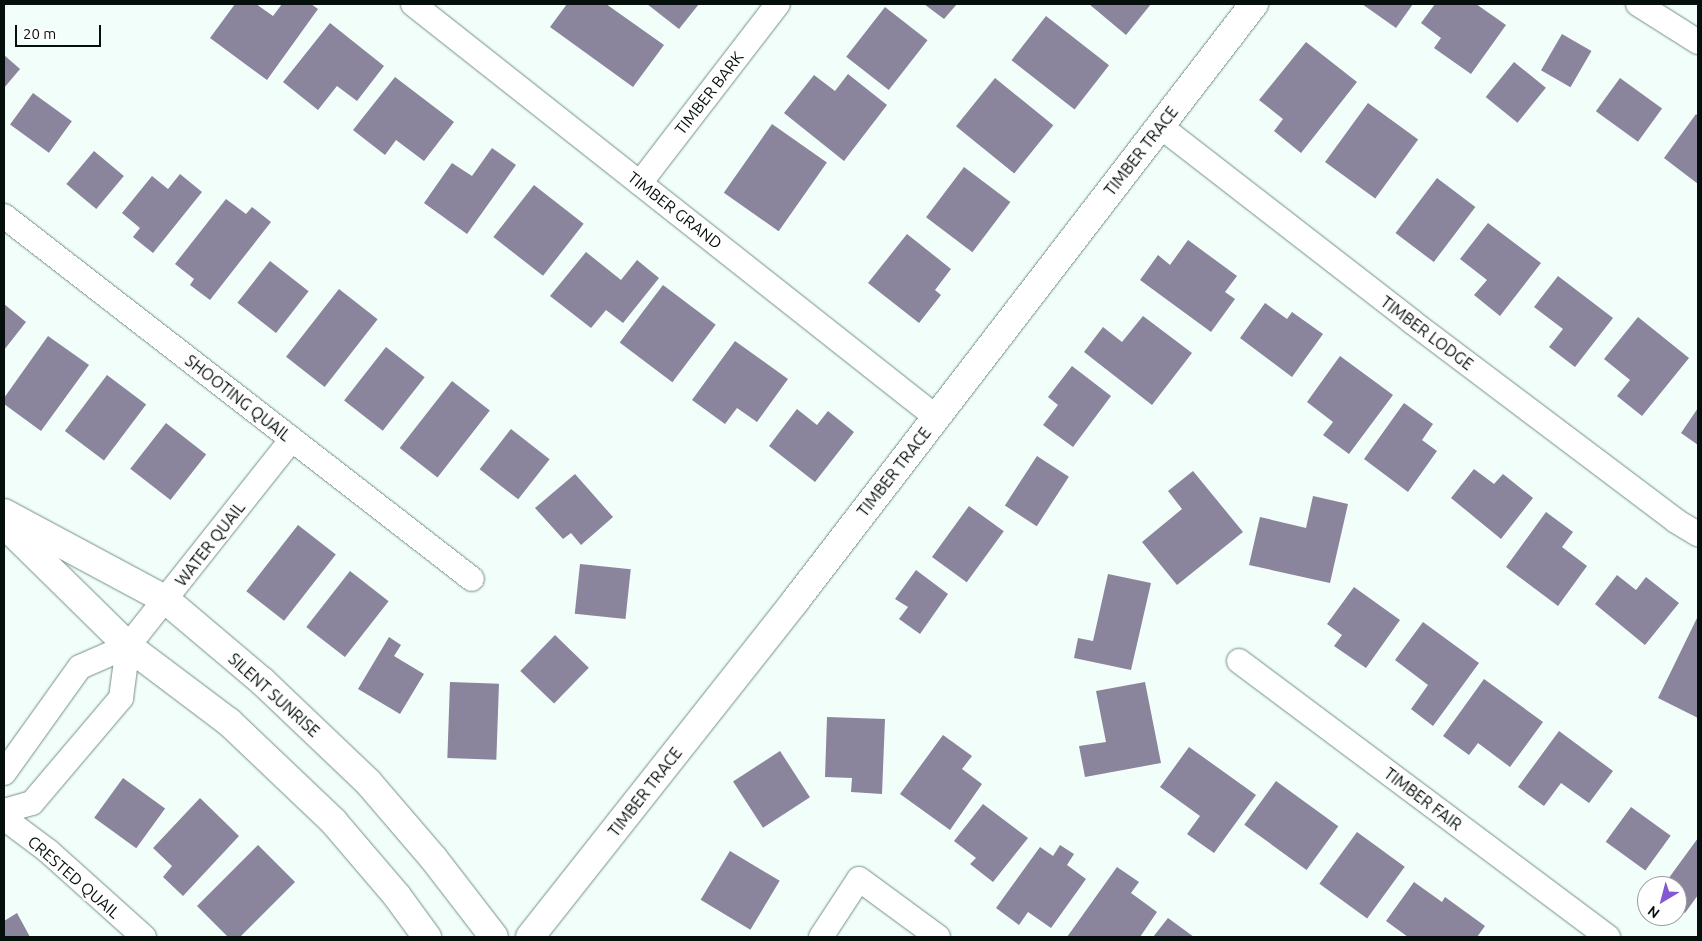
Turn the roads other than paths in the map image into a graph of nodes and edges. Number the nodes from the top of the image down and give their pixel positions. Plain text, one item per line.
1 (413, 4) edge
2 (778, 4) edge
3 (1254, 4) edge
4 (1638, 4) edge
5 (1698, 42) edge
6 (1160, 126) junction
7 (640, 183) junction
8 (4, 216) edge
9 (936, 417) junction
10 (291, 440) junction
11 (4, 513) edge
12 (4, 524) edge
13 (1698, 534) edge
14 (472, 579) dead end
15 (166, 600) junction
16 (128, 646) junction
17 (1238, 660) dead end
18 (4, 773) edge
19 (4, 811) edge
20 (4, 818) edge
21 (144, 937) edge
22 (427, 937) edge
23 (494, 937) edge
24 (530, 937) edge
25 (821, 937) edge
26 (938, 937) edge
27 (1608, 937) edge

1 - 7 street, TIMBER GRAND
2 - 7 street, TIMBER BARK
3 - 6 street, TIMBER TRACE
4 - 5 street
6 - 9 street, TIMBER TRACE
6 - 13 street, TIMBER LODGE
7 - 9 street, TIMBER GRAND
8 - 10 street, SHOOTING QUAIL
9 - 24 street, TIMBER TRACE
10 - 14 street, SHOOTING QUAIL
10 - 15 street, WATER QUAIL
11 - 15 street, SILENT SUNRISE
12 - 16 street
15 - 16 street, WATER QUAIL
15 - 23 street, SILENT SUNRISE
16 - 18 street, WATER QUAIL
16 - 19 street
16 - 22 street
17 - 27 street, TIMBER FAIR
20 - 21 street, CRESTED QUAIL
25 - 26 street

